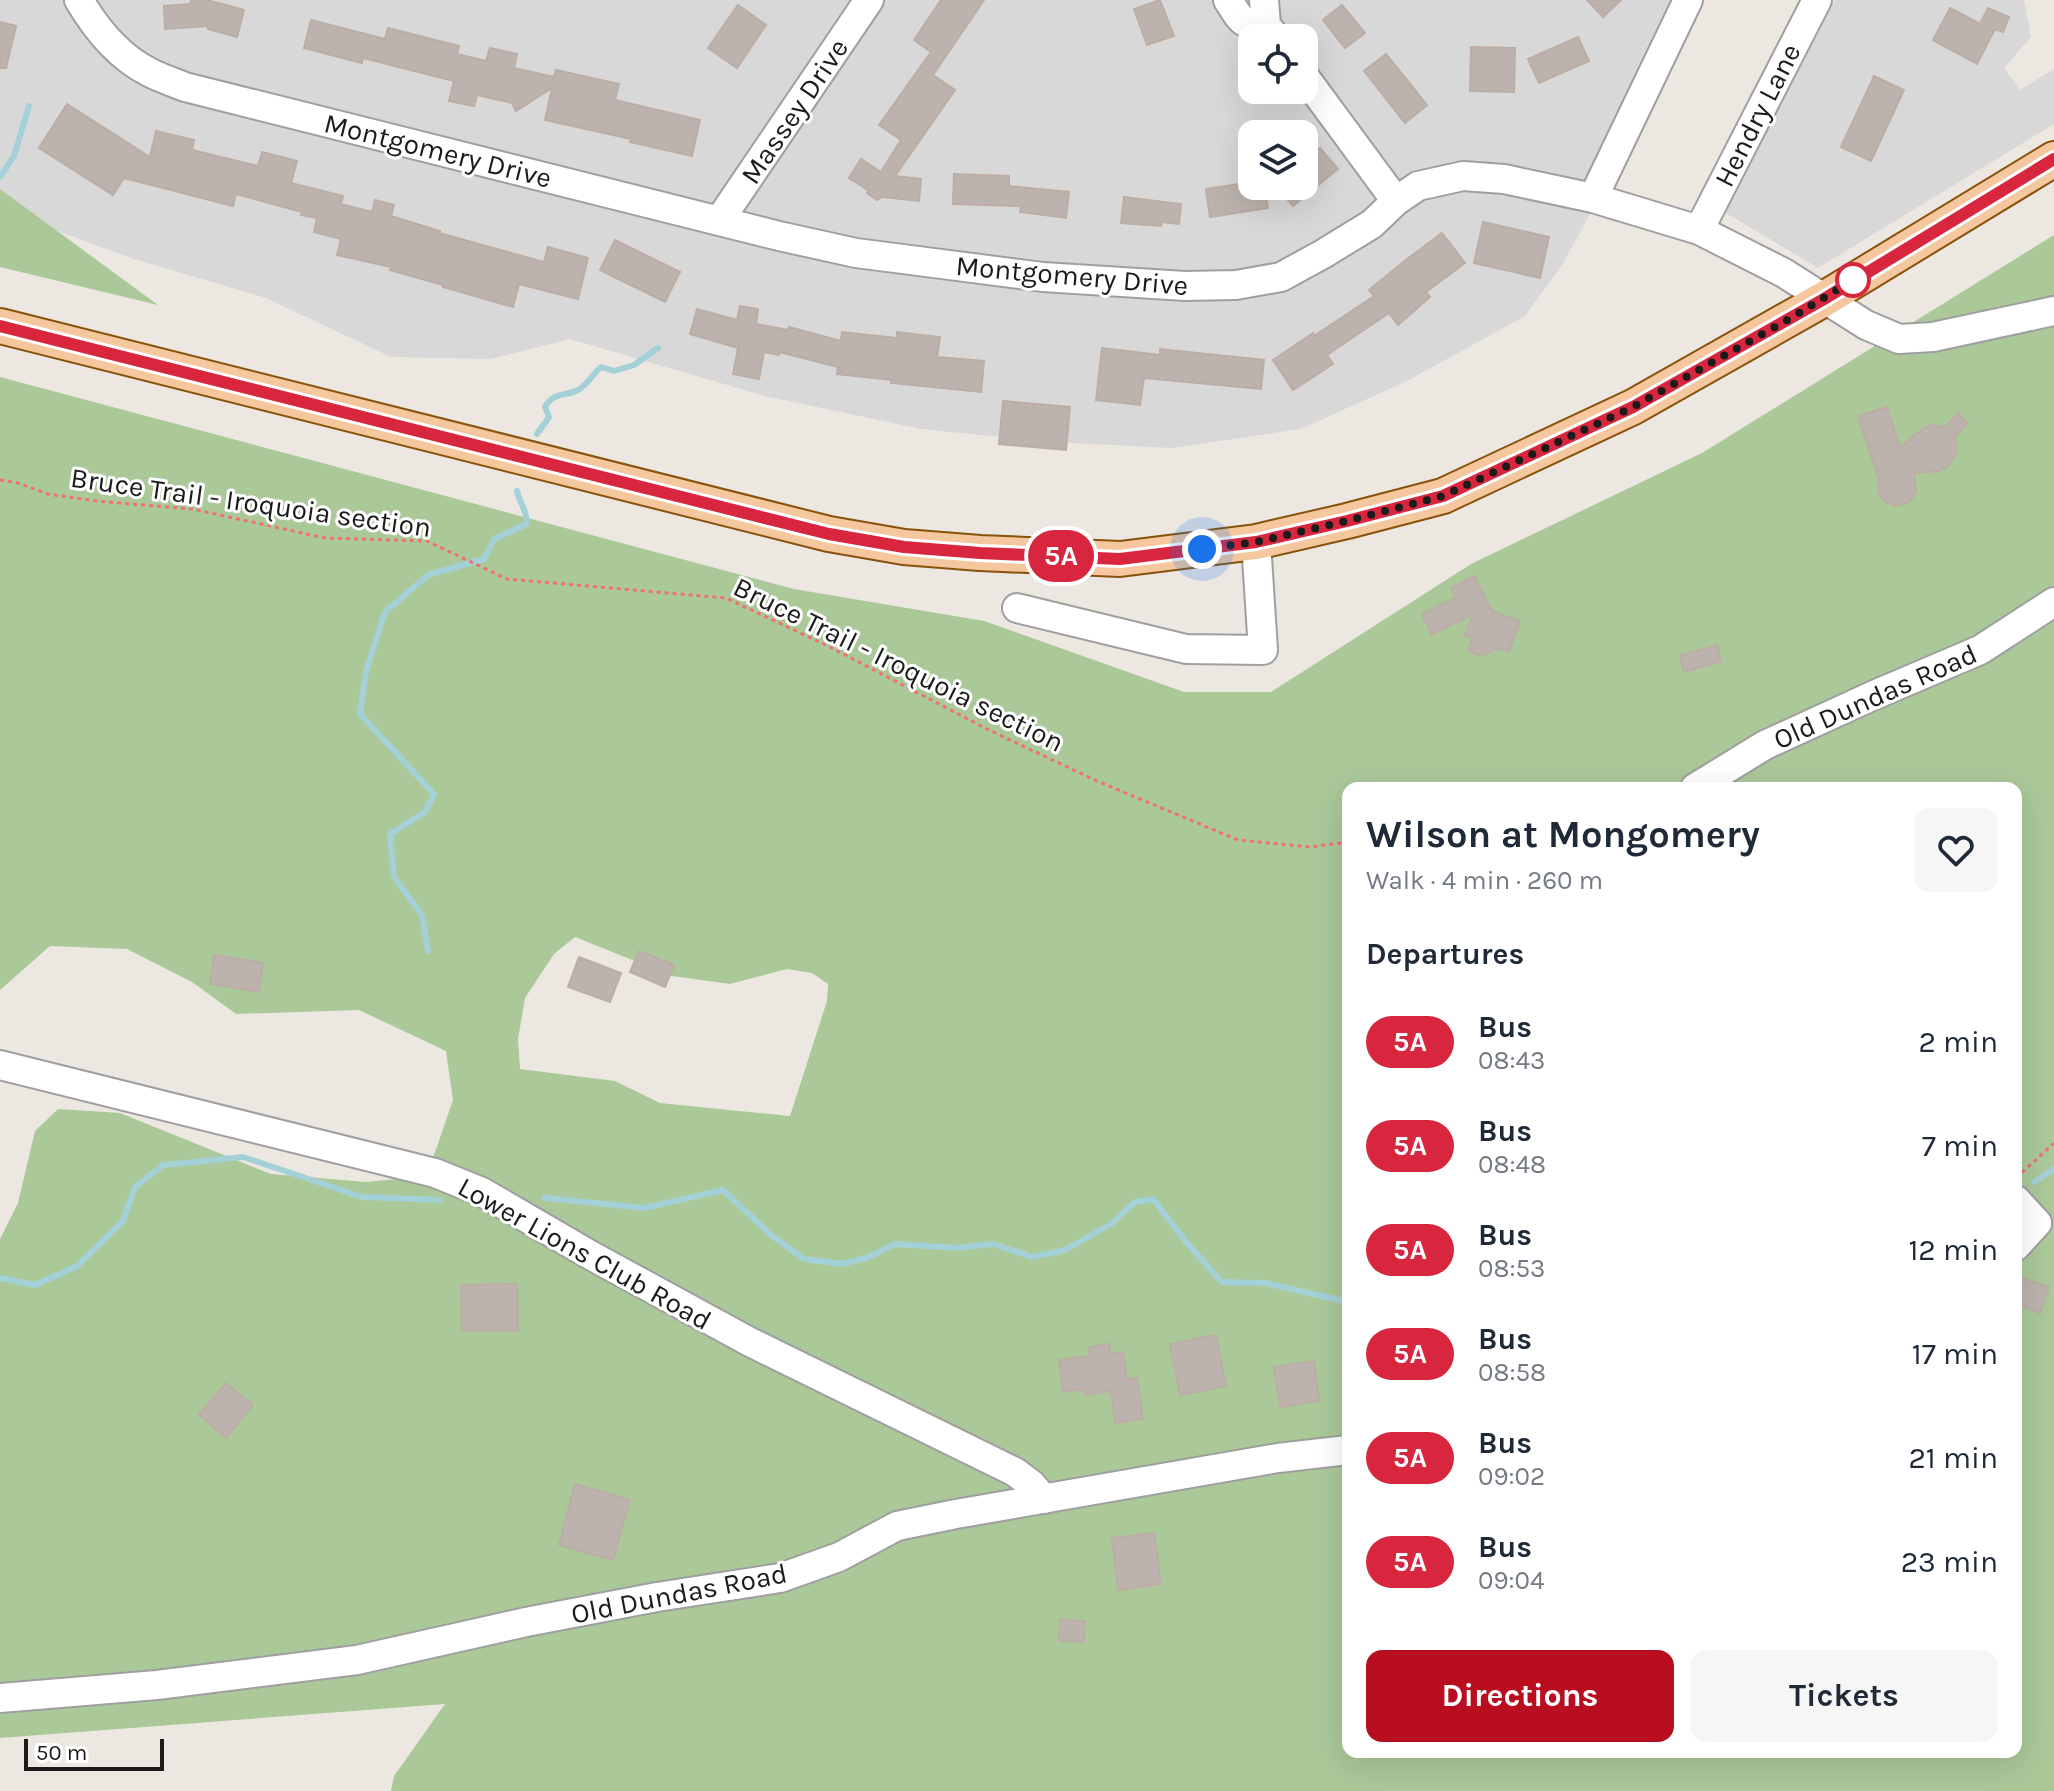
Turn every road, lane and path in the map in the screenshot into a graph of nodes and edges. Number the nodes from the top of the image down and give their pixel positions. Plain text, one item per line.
1 (79, 0) edge
2 (869, 0) edge
3 (1228, 0) edge
4 (1688, 0) edge
5 (1817, 0) edge
6 (1269, 21) edge
7 (1318, 95) edge
8 (2054, 159) edge
9 (1593, 198) junction
10 (1396, 201) junction
11 (719, 221) junction
12 (1699, 230) junction
13 (1824, 299) junction
14 (2054, 311) edge
15 (0, 326) edge
16 (0, 480) edge
17 (1256, 542) junction
18 (2054, 602) edge
19 (1017, 608) dead end
20 (1705, 782) edge
21 (1342, 843) edge
22 (0, 1065) edge
23 (2054, 1143) edge
24 (2022, 1172) edge
25 (2033, 1215) edge
26 (2022, 1235) edge
27 (1342, 1451) edge
28 (1044, 1499) junction
29 (0, 1698) edge

1 - 11 street, Montgomery Drive
2 - 11 street, Massey Drive
3 - 6 street
4 - 9 street
5 - 12 street, Hendry Lane
7 - 10 street
8 - 13 main road
9 - 10 street, Montgomery Drive
9 - 12 street, Montgomery Drive
10 - 11 street, Montgomery Drive
12 - 13 street, Montgomery Drive
13 - 14 street, Montgomery Drive
13 - 17 main road
15 - 17 main road
16 - 21 path, Bruce Trail - Iroquoia section
17 - 19 street
18 - 20 street, Old Dundas Road
22 - 28 street, Lower Lions Club Road
23 - 24 path
25 - 26 street
27 - 28 street, Old Dundas Road
28 - 29 street, Old Dundas Road

